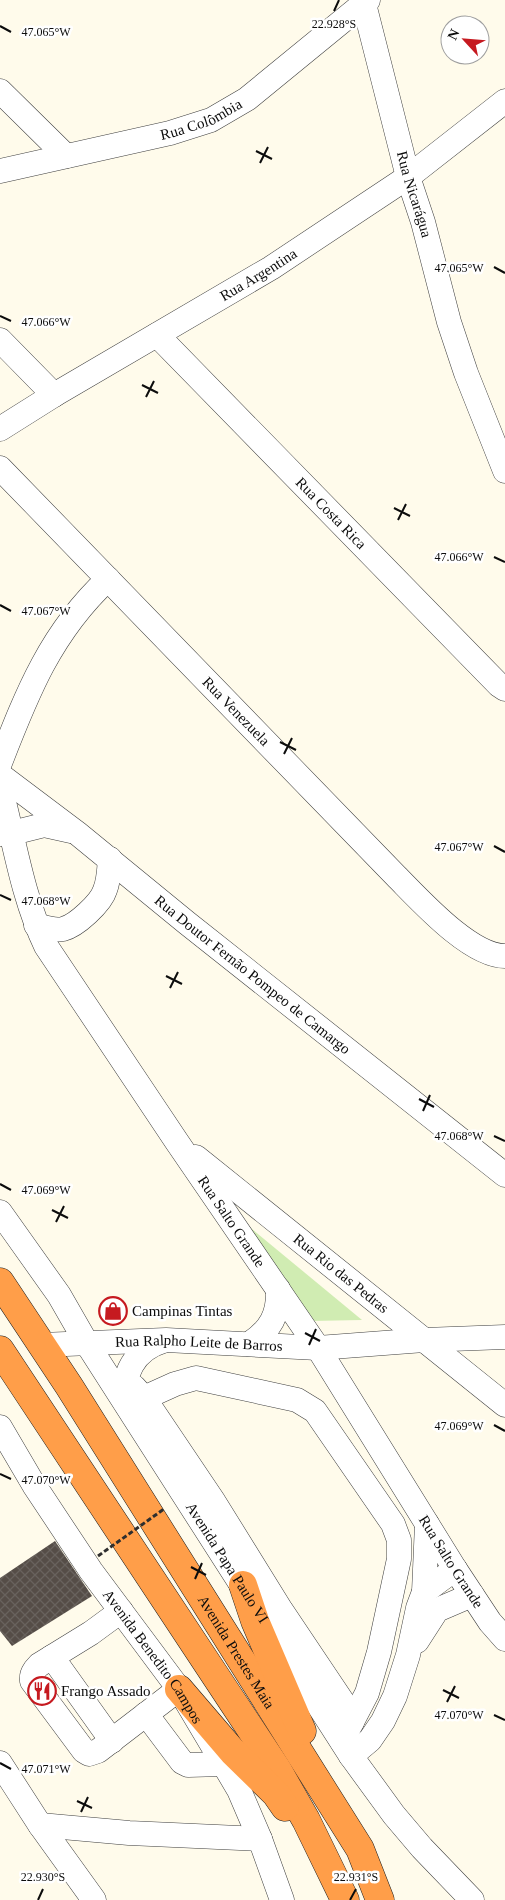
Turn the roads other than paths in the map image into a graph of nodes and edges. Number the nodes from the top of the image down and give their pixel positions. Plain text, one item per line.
1 (365, 1) edge
2 (0, 90) edge
3 (505, 101) edge
4 (66, 156) junction
5 (0, 171) edge
6 (408, 177) junction
7 (157, 335) junction
8 (0, 340) edge
9 (54, 395) junction
10 (0, 429) edge
11 (0, 468) edge
12 (505, 471) edge
13 (108, 579) junction
14 (505, 689) edge
15 (0, 763) edge
16 (0, 775) edge
17 (0, 786) edge
18 (78, 833) junction
19 (6, 834) edge
20 (110, 859) junction
21 (36, 924) junction
22 (505, 956) edge
23 (177, 1142) junction
24 (505, 1175) edge
25 (0, 1212) edge
26 (0, 1282) edge
27 (278, 1289) junction
28 (505, 1337) edge
29 (166, 1340) junction
30 (424, 1340) junction
31 (86, 1342) junction
32 (249, 1344) junction
33 (41, 1345) junction
34 (318, 1348) junction
35 (0, 1350) edge
36 (343, 1388) junction
37 (137, 1404) junction
38 (505, 1405) edge
39 (2, 1433) edge
40 (426, 1524) junction
41 (455, 1569) junction
42 (243, 1585) junction
43 (424, 1592) junction
44 (472, 1595) junction
45 (120, 1611) junction
46 (505, 1639) edge
47 (408, 1655) junction
48 (52, 1657) junction
49 (179, 1689) junction
50 (146, 1714) junction
51 (349, 1740) junction
52 (112, 1741) junction
53 (0, 1762) edge
54 (223, 1764) junction
55 (40, 1825) junction
56 (260, 1839) junction
57 (360, 1849) junction
58 (331, 1872) junction
59 (94, 1900) edge
60 (282, 1900) edge
61 (345, 1900) edge
62 (380, 1900) edge
63 (472, 1900) edge

1 - 4 street, Rua Colômbia
1 - 6 street, Rua Nicarágua
2 - 4 street
3 - 6 street, Rua Argentina
4 - 5 street, Rua Colômbia
6 - 7 street, Rua Argentina
6 - 12 street, Rua Nicarágua
7 - 9 street, Rua Argentina
7 - 14 street, Rua Costa Rica
8 - 9 street
9 - 10 street, Rua Argentina
11 - 13 street, Rua Venezuela
13 - 15 street
13 - 22 street, Rua Venezuela
16 - 18 street, Rua Doutor Fernão Pompeo de Camargo
17 - 19 street, Rua Salto Grande
18 - 19 street
18 - 20 street, Rua Doutor Fernão Pompeo de Camargo
19 - 21 street, Rua Salto Grande
20 - 21 street
20 - 24 street, Rua Doutor Fernão Pompeo de Camargo
21 - 23 street, Rua Salto Grande
23 - 27 street, Rua Salto Grande
23 - 30 street, Rua Rio das Pedras
25 - 31 street, Avenida Papa Paulo VI
26 - 33 highway, Avenida Prestes Maia
27 - 32 street
27 - 34 street, Rua Salto Grande
28 - 30 street, Rua Ralpho Leite de Barros
29 - 31 street, Rua Ralpho Leite de Barros
29 - 32 street, Rua Ralpho Leite de Barros
29 - 37 street
30 - 34 street, Rua Ralpho Leite de Barros
30 - 38 street, Rua Rio das Pedras
31 - 33 street, Rua Ralpho Leite de Barros
31 - 37 street, Avenida Papa Paulo VI
32 - 34 street, Rua Ralpho Leite de Barros
32 - 36 street
33 - 57 highway, Avenida Prestes Maia
34 - 36 street, Rua Salto Grande
35 - 58 highway, Avenida Prestes Maia
36 - 40 street, Rua Salto Grande
37 - 42 street, Avenida Papa Paulo VI
37 - 51 street
37 - 51 street
39 - 45 street, Avenida Benedito Campos
40 - 41 street, Rua Salto Grande
40 - 43 street
41 - 43 street
41 - 44 street, Rua Salto Grande
42 - 51 street, Avenida Papa Paulo VI
42 - 57 highway
43 - 47 street
44 - 46 street, Rua Salto Grande
44 - 47 street
45 - 48 street
45 - 49 street, Avenida Benedito Campos
47 - 51 street
48 - 52 street
48 - 52 street
49 - 50 street
49 - 54 street, Avenida Benedito Campos
49 - 58 highway
50 - 52 street
50 - 54 street
51 - 63 street, Avenida Papa Paulo VI
53 - 55 street
54 - 56 street, Avenida Benedito Campos
55 - 56 street
55 - 59 street
56 - 60 street, Avenida Benedito Campos
57 - 62 highway, Avenida Prestes Maia
58 - 61 highway, Avenida Prestes Maia

